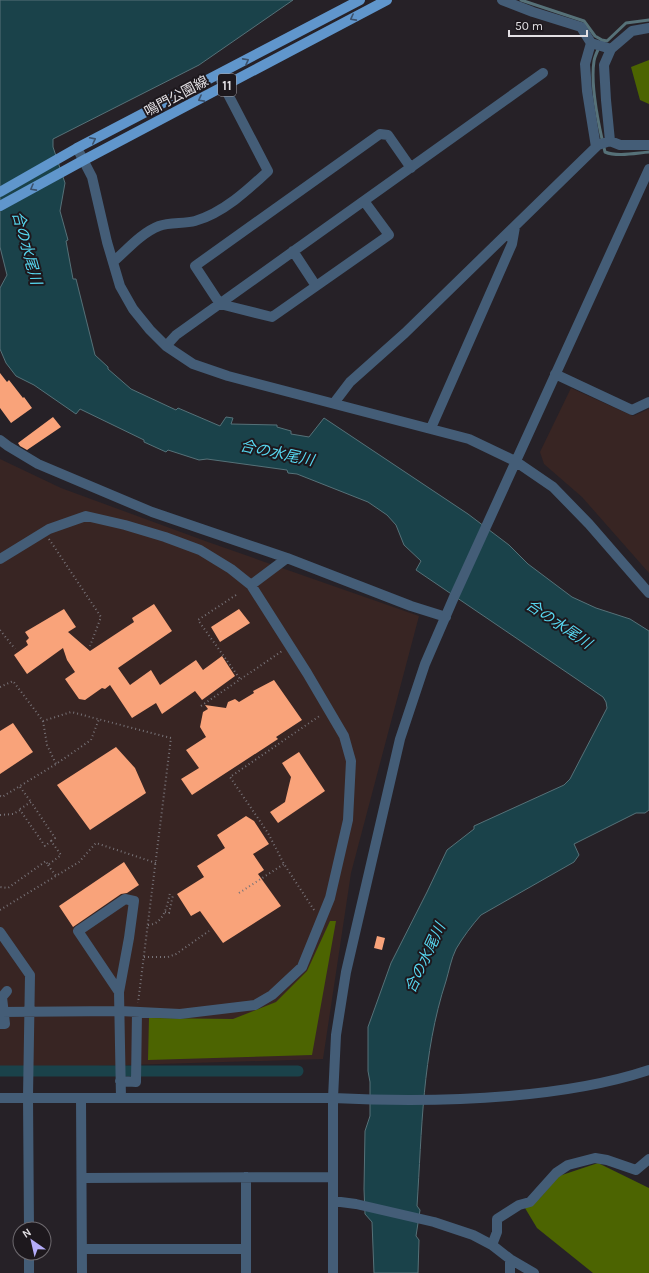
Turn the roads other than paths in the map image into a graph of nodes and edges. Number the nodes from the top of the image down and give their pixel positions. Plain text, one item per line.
1 (360, 0) edge
2 (387, 0) edge
3 (502, 0) edge
4 (649, 28) edge
5 (593, 44) junction
6 (609, 49) junction
7 (543, 73) dead end
8 (218, 75) junction
9 (223, 87) junction
10 (603, 144) junction
11 (649, 145) edge
12 (77, 148) junction
13 (84, 160) junction
14 (411, 168) junction
15 (649, 169) edge
16 (0, 192) edge
17 (364, 201) junction
18 (0, 206) edge
19 (515, 227) junction
20 (293, 251) junction
21 (113, 262) junction
22 (316, 286) junction
23 (220, 304) junction
24 (166, 346) junction
25 (555, 374) junction
26 (649, 394) edge
27 (649, 402) edge
28 (334, 403) junction
29 (431, 428) junction
30 (0, 440) edge
31 (515, 461) junction
32 (286, 558) junction
33 (0, 559) edge
34 (250, 585) junction
35 (649, 593) edge
36 (446, 617) junction
37 (0, 932) edge
38 (7, 991) dead end
39 (119, 992) junction
40 (1, 1001) edge
41 (120, 1011) junction
42 (1, 1012) edge
43 (137, 1012) junction
44 (29, 1013) junction
45 (0, 1024) edge
46 (649, 1070) edge
47 (120, 1080) junction
48 (28, 1097) junction
49 (0, 1098) edge
50 (81, 1098) junction
51 (121, 1098) junction
52 (333, 1098) junction
53 (649, 1159) edge
54 (246, 1177) junction
55 (333, 1177) junction
56 (82, 1178) junction
57 (333, 1201) junction
58 (29, 1221) edge
59 (492, 1245) junction
60 (82, 1249) junction
61 (246, 1249) junction
62 (510, 1259) junction
63 (29, 1261) edge
64 (29, 1273) edge
65 (82, 1273) edge
66 (246, 1273) edge
67 (333, 1273) edge
68 (510, 1273) edge
69 (534, 1273) edge

8 -> 1 main road, 鳴門公園線 / 11
2 -> 9 main road, 鳴門公園線 / 11
3 - 5 street
4 - 6 street
5 - 6 street
5 - 10 street
6 - 10 street
7 - 14 street
8 - 9 street
12 -> 8 main road, 鳴門公園線 / 11
9 -> 13 main road, 鳴門公園線 / 11
9 - 21 street
10 - 11 street
10 - 19 street
12 - 13 street
12 - 16 main road, 鳴門公園線 / 11
13 -> 18 main road, 鳴門公園線 / 11
13 - 21 street
14 - 17 street
14 - 23 street
15 - 25 street
17 - 20 street
17 - 22 street
19 - 28 street
19 - 29 street
20 - 22 street
20 - 23 street
21 - 24 street
22 - 23 street
23 - 24 street
24 - 28 street
25 - 27 street
25 - 31 street
26 - 27 street
28 - 29 street
29 - 31 street
30 - 32 street
31 - 35 street
31 - 36 street
32 - 34 street
32 - 36 street
33 - 34 street
34 - 43 street
36 - 52 street
37 - 44 street
38 - 40 street
39 - 39 street
39 - 41 street
40 - 42 street
41 - 43 street
41 - 44 street
41 - 47 street
42 - 44 street
42 - 45 street
43 - 47 street
44 - 48 street
46 - 52 street
47 - 51 street
48 - 49 street
48 - 50 street
48 - 58 street
50 - 51 street
50 - 56 street
51 - 52 street
52 - 55 street
53 - 59 street
54 - 55 street
54 - 56 street
54 - 61 street
55 - 57 street
56 - 60 street
57 - 59 street
57 - 67 street
59 - 62 street
60 - 61 street
60 - 65 street
61 - 66 street
62 - 68 street
62 - 69 street
63 - 64 street

